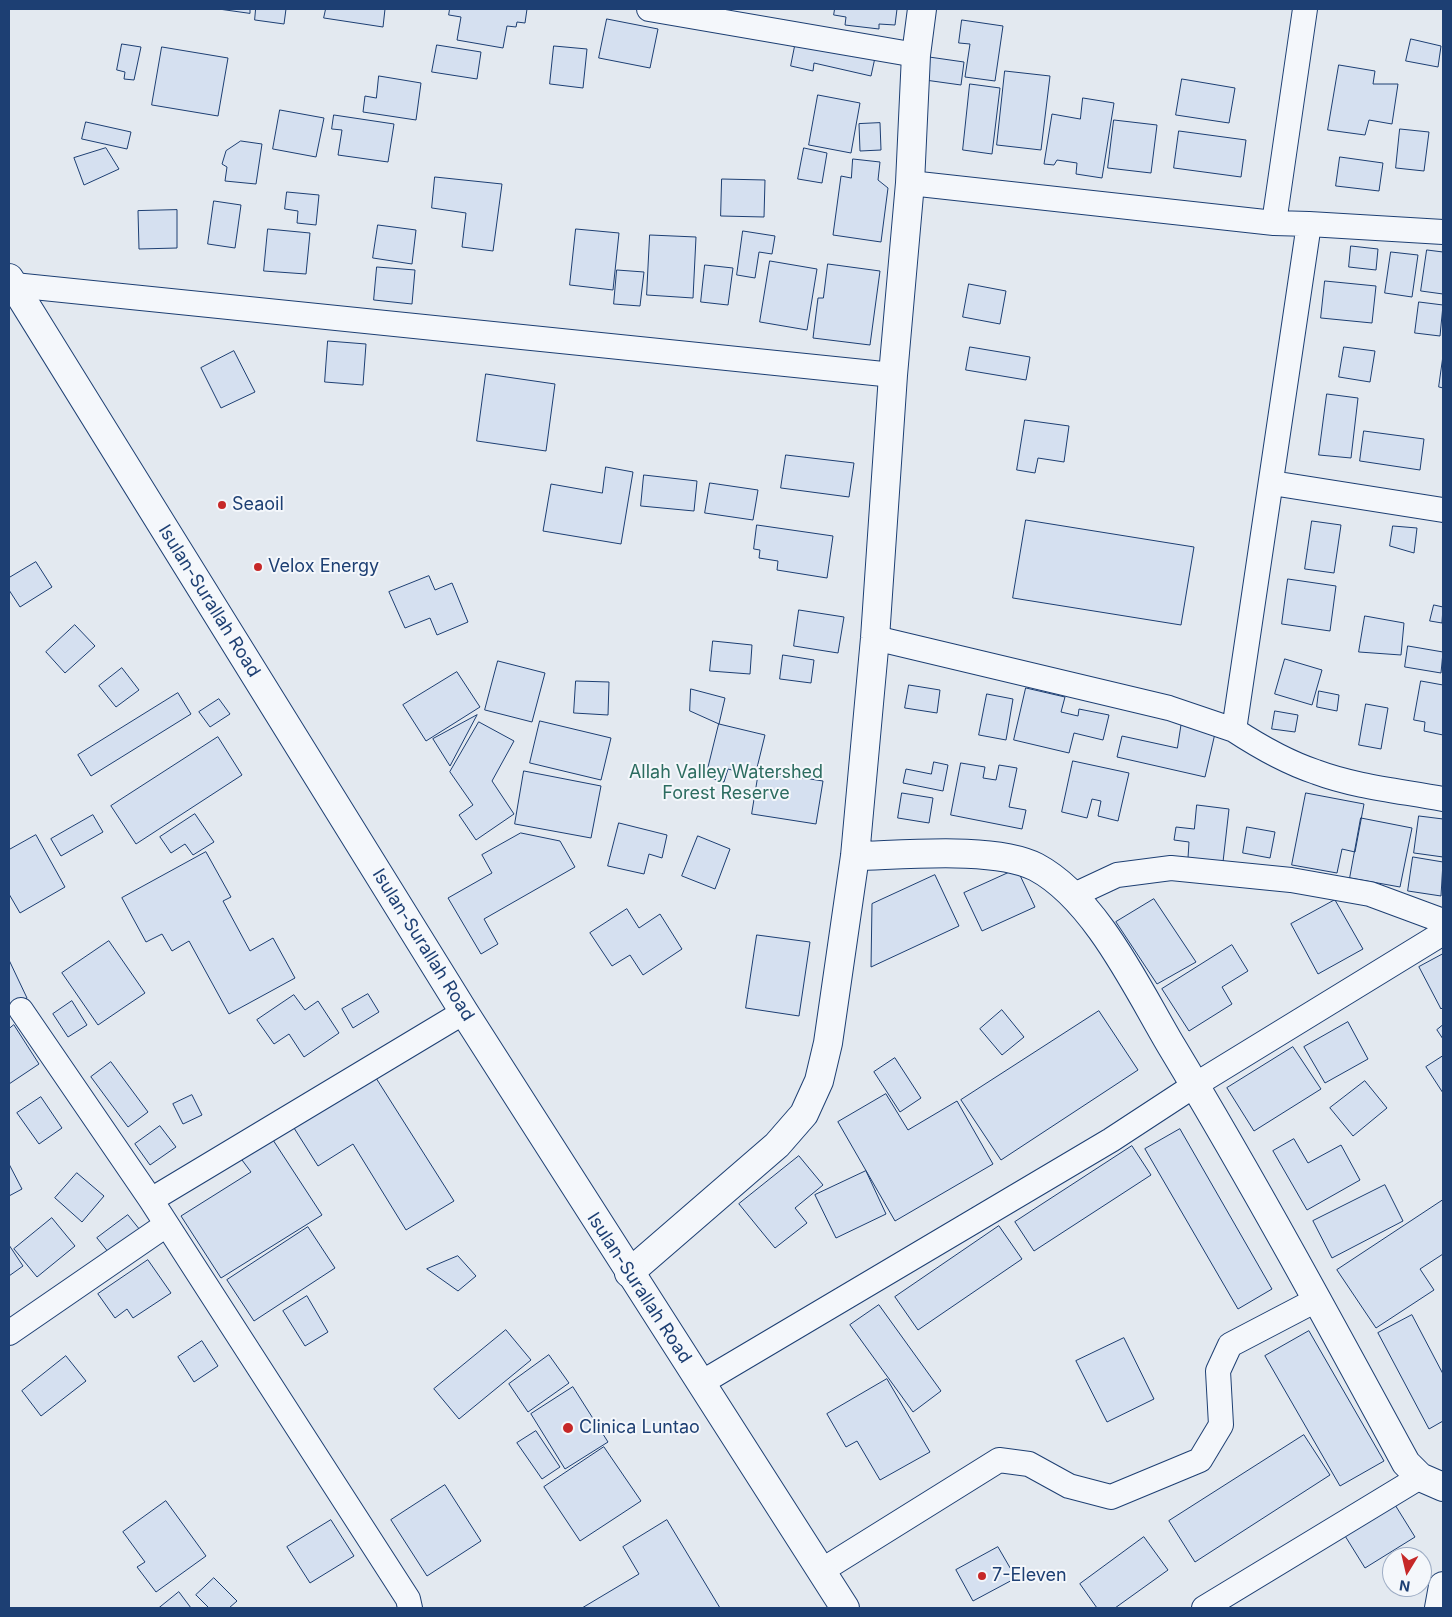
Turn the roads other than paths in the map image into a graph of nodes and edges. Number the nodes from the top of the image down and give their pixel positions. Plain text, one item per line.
1 (649, 9) edge
2 (922, 9) edge
3 (1305, 9) edge
4 (916, 55) junction
5 (910, 183) junction
6 (1274, 223) junction
7 (1309, 224) junction
8 (1443, 232) edge
9 (11, 281) edge
10 (893, 375) junction
11 (1272, 483) junction
12 (1443, 510) edge
13 (875, 638) junction
14 (1234, 730) junction
15 (1443, 799) edge
16 (855, 856) junction
17 (1072, 896) junction
18 (1443, 921) edge
19 (1443, 933) edge
20 (21, 1010) dead end
21 (464, 1012) junction
22 (1195, 1085) junction
23 (151, 1200) junction
24 (166, 1225) junction
25 (629, 1273) junction
26 (1318, 1299) junction
27 (9, 1333) edge
28 (701, 1383) junction
29 (1431, 1482) edge
30 (821, 1571) junction
31 (1443, 1586) edge
32 (410, 1608) edge
33 (845, 1608) edge
34 (1204, 1608) edge
35 (1439, 1608) edge

1 - 4 street
2 - 4 main road
3 - 6 street
4 - 5 main road
5 - 6 street
5 - 10 main road
6 - 7 street
7 - 8 street
7 - 11 street
9 - 10 street
9 - 21 main road, Isulan-Surallah Road
10 - 13 main road
11 - 12 street
11 - 14 street
13 - 14 street
13 - 16 main road
14 - 15 street
16 - 17 main road
16 - 25 main road
17 - 18 street
17 - 22 main road
19 - 22 street
20 - 23 street
21 - 23 street
21 - 25 main road, Isulan-Surallah Road
22 - 26 main road
22 - 28 street
23 - 24 street
24 - 27 street
24 - 32 street
25 - 28 main road, Isulan-Surallah Road
26 - 29 main road
26 - 30 street
28 - 30 main road, Isulan-Surallah Road
29 - 34 street
30 - 33 main road, Isulan-Surallah Road
31 - 35 main road

